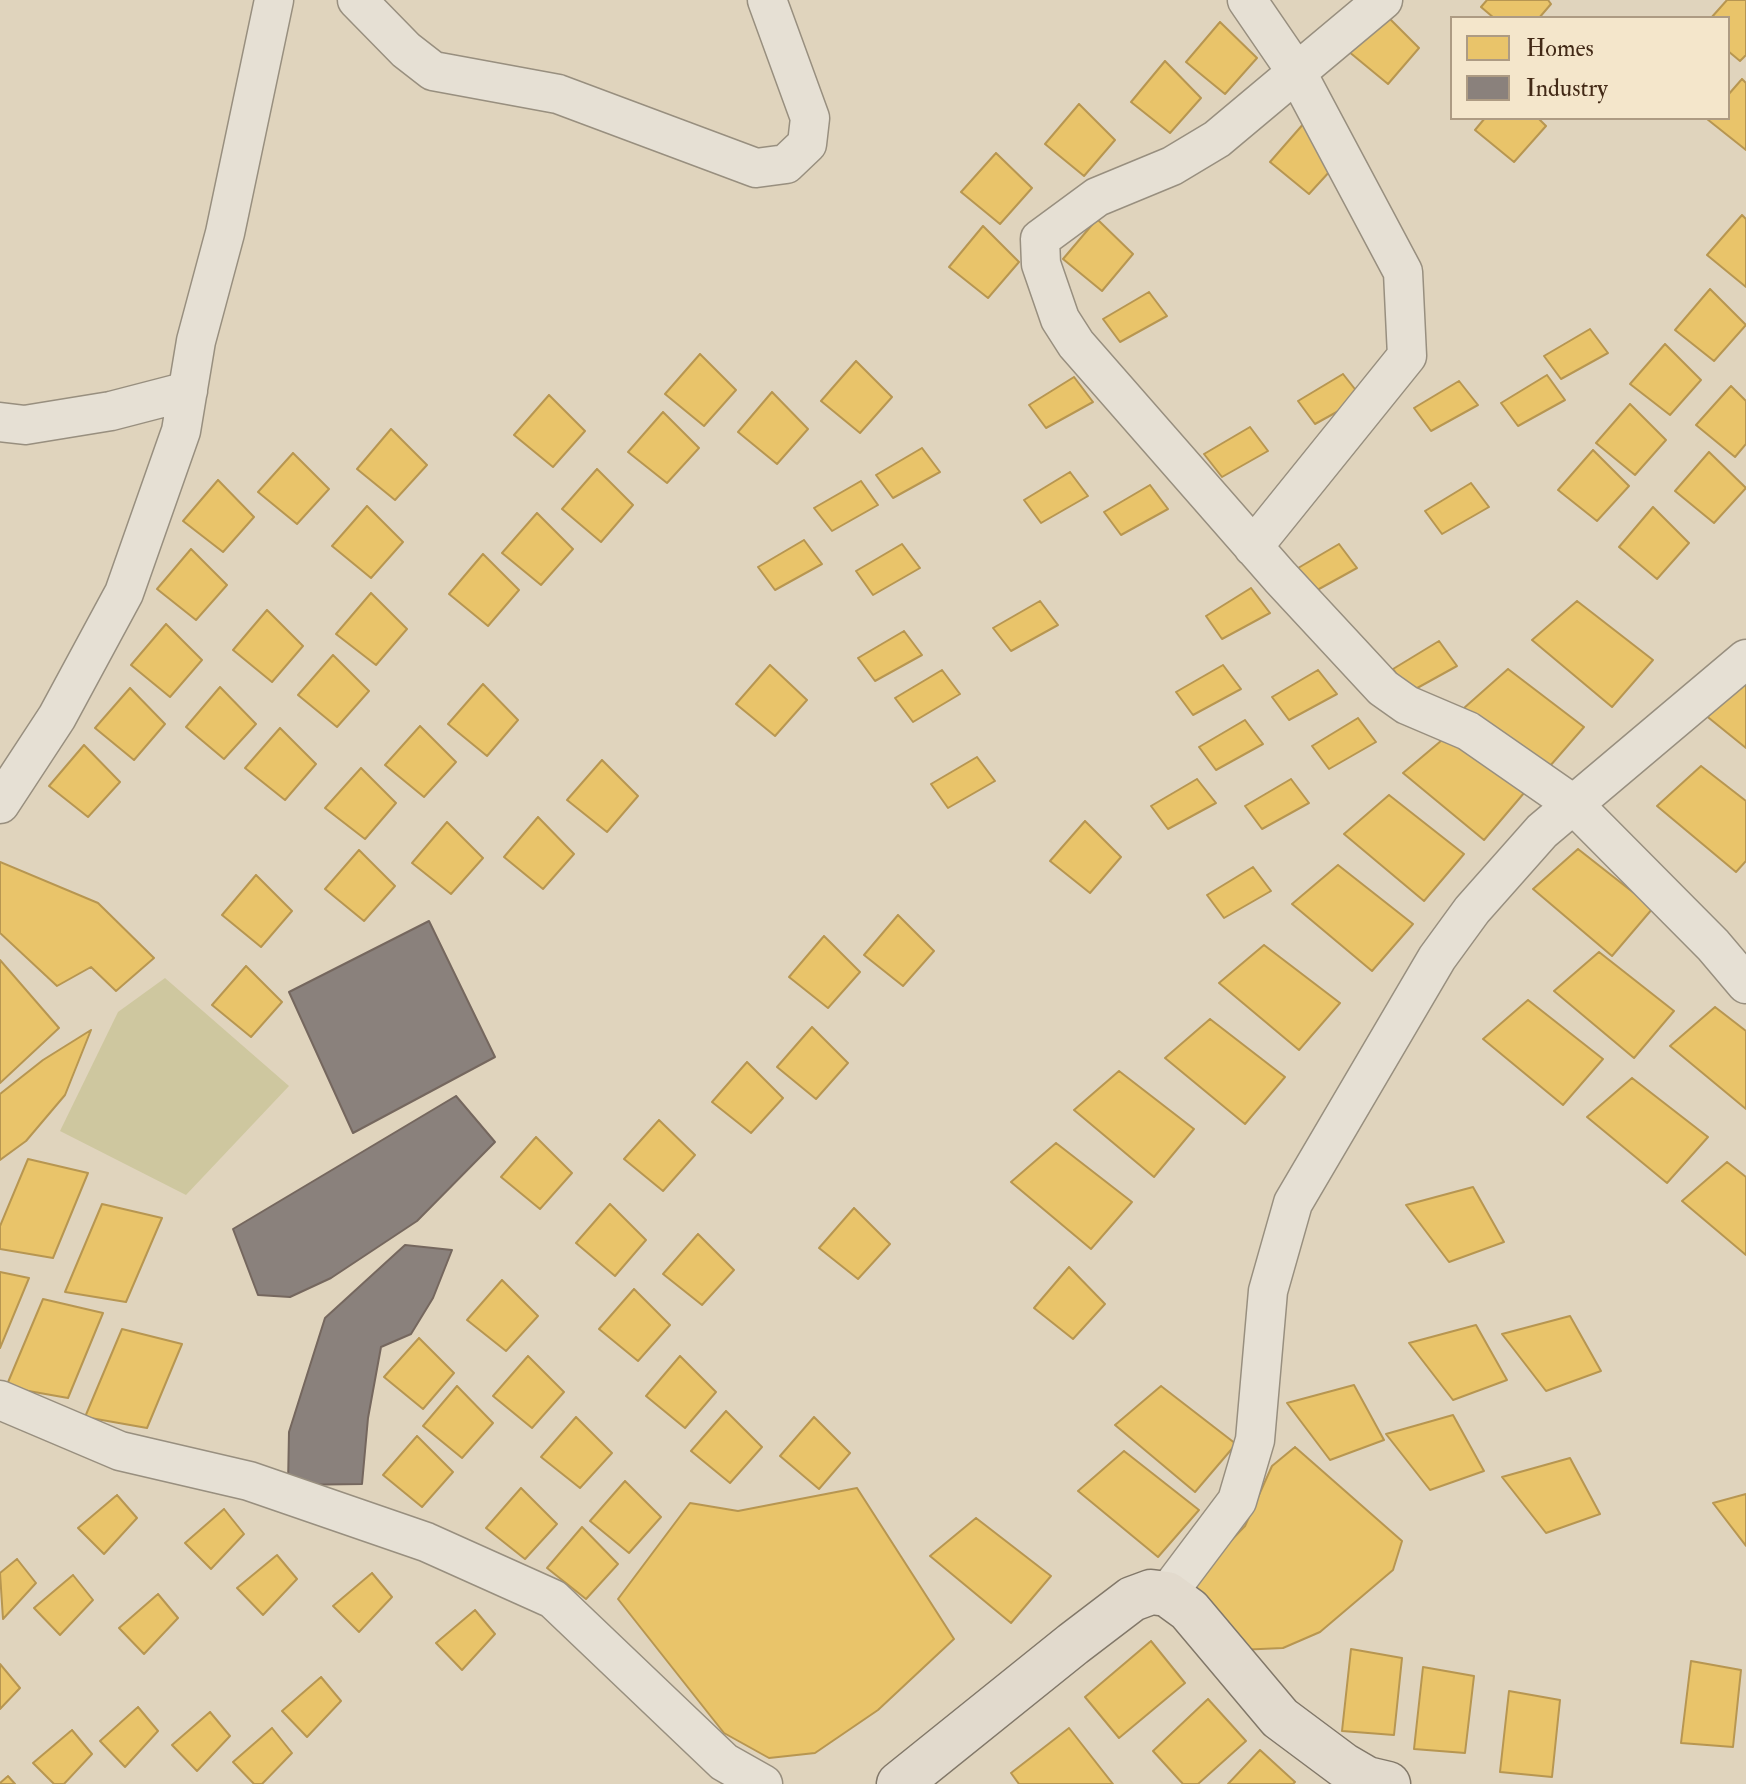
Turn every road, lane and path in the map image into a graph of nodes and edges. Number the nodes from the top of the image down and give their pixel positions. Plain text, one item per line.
1 (274, 0) edge
2 (357, 0) edge
3 (767, 0) edge
4 (1247, 0) edge
5 (1383, 0) edge
6 (1297, 73) junction
7 (188, 391) junction
8 (0, 422) edge
9 (1253, 547) junction
10 (1746, 659) edge
11 (0, 804) edge
12 (1573, 804) junction
13 (1746, 984) edge
14 (0, 1400) edge
15 (1167, 1594) junction
16 (763, 1784) edge
17 (899, 1784) edge
18 (1388, 1784) edge

1 - 7 street
2 - 3 street
4 - 6 street
5 - 6 street
6 - 9 street
6 - 9 street
7 - 8 street
7 - 11 street
9 - 12 street
10 - 12 street
12 - 13 street
12 - 15 street
14 - 16 street
15 - 17 main road
15 - 18 main road

